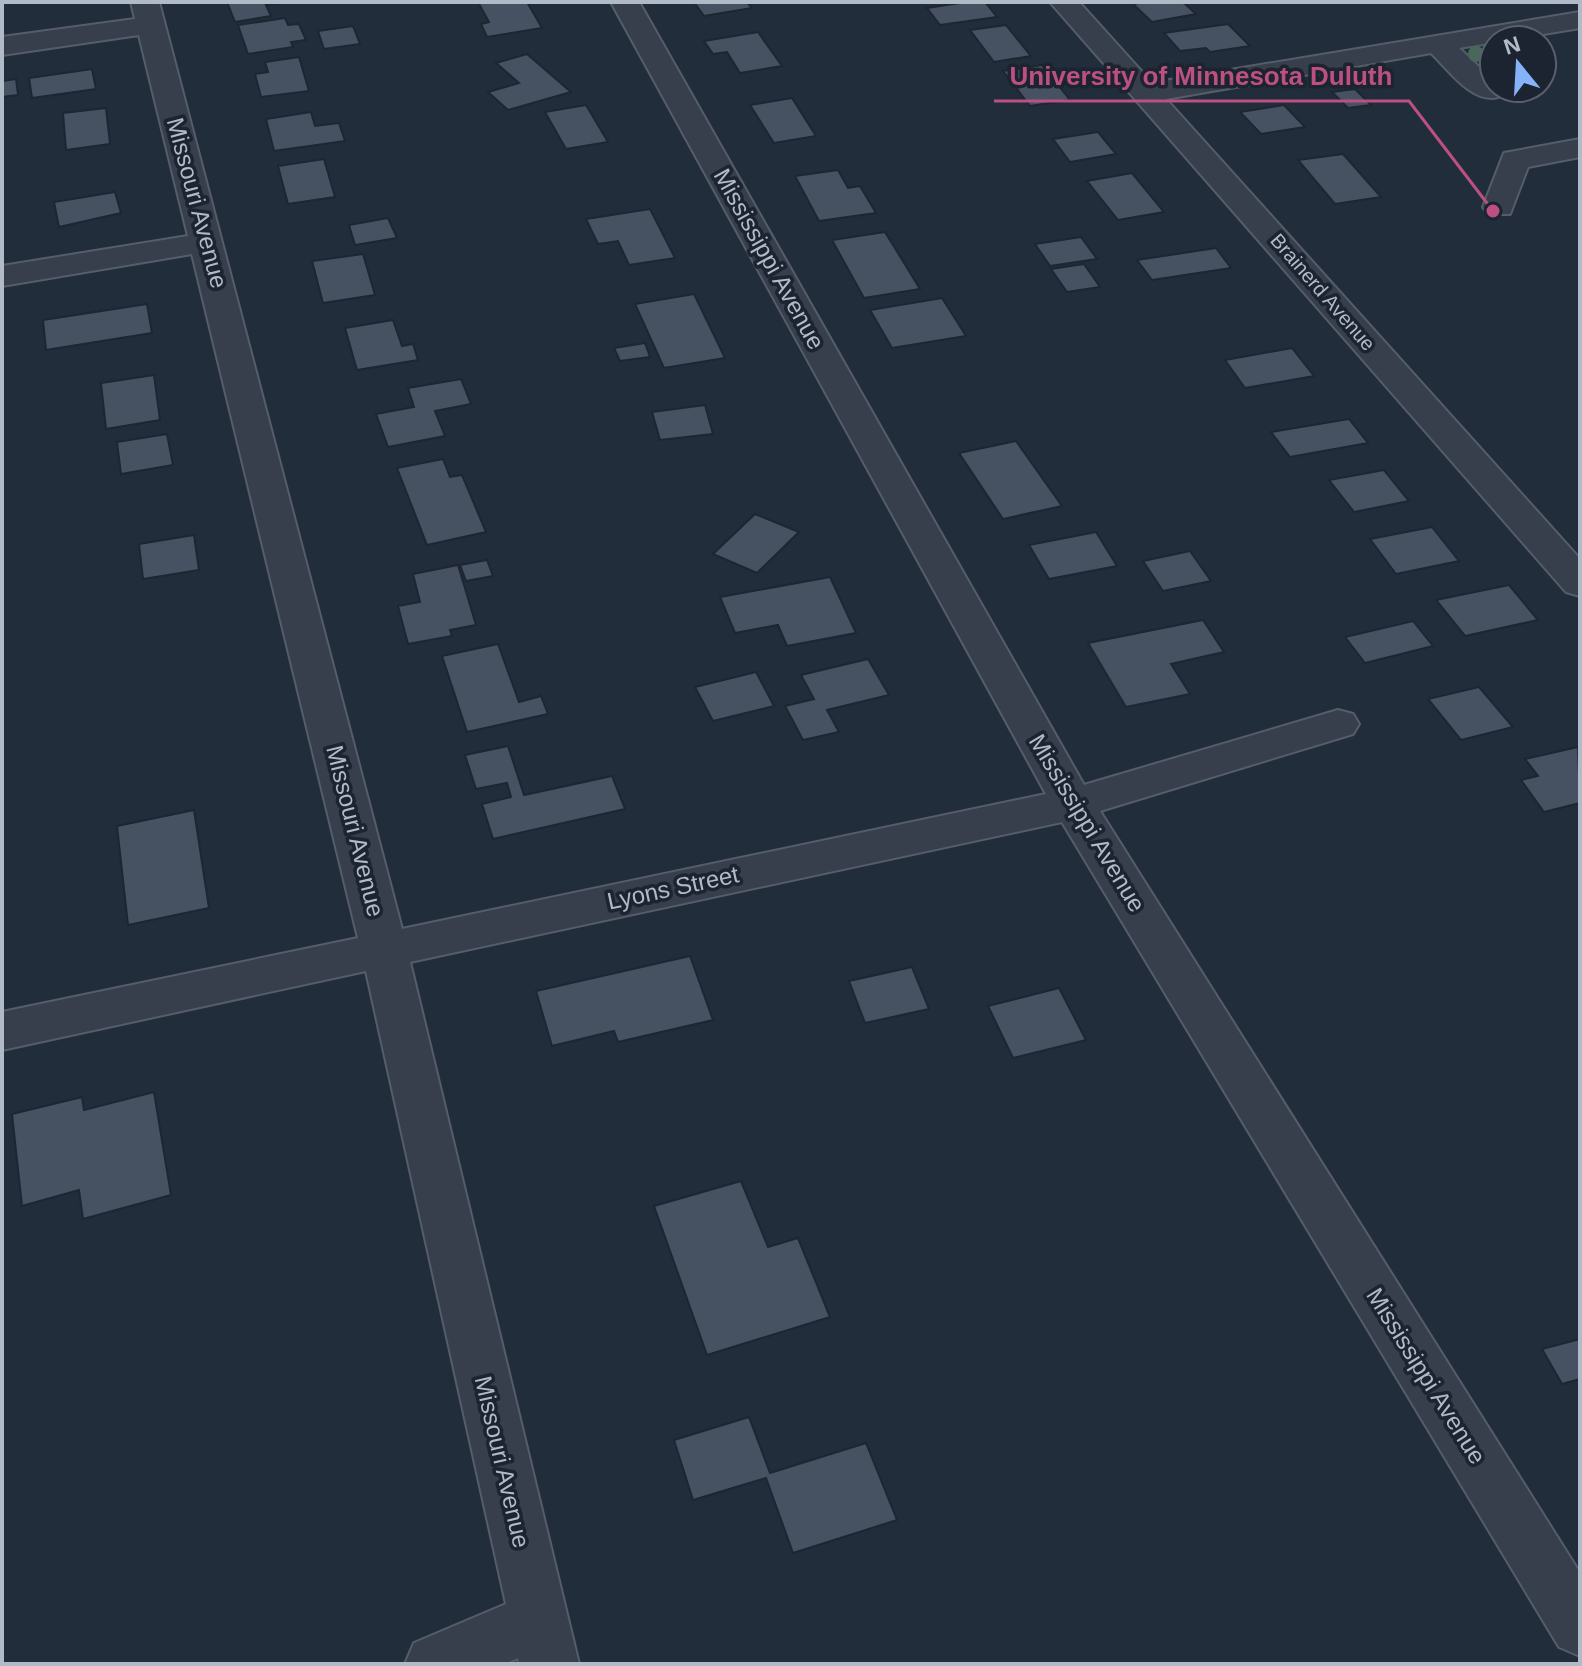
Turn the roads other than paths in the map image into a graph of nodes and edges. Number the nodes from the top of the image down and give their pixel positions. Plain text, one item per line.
1 (625, 2) edge
2 (1064, 2) edge
3 (1518, 2) edge
4 (148, 13) edge
5 (1580, 20) edge
6 (1546, 24) edge
7 (1554, 24) edge
8 (1558, 34) edge
9 (1478, 36) edge
10 (1437, 43) junction
11 (2, 46) edge
12 (1580, 53) edge
13 (1478, 82) edge
14 (1147, 93) junction
15 (1580, 148) edge
16 (1499, 207) dead end
17 (208, 242) junction
18 (2, 276) edge
19 (1580, 583) edge
20 (1338, 724) dead end
21 (1073, 804) junction
22 (384, 948) junction
23 (2, 1031) edge
24 (1580, 1627) edge
25 (544, 1642) edge
26 (435, 1664) edge

1 - 21 street, Mississippi Avenue
2 - 14 street, Brainerd Avenue
3 - 6 street
4 - 11 street
4 - 17 street, Missouri Avenue
5 - 7 street
8 - 12 street
9 - 10 street
10 - 13 street
10 - 14 street
14 - 19 street, Brainerd Avenue
15 - 16 street
17 - 18 street
17 - 22 street, Missouri Avenue
20 - 21 street, Lyons Street
21 - 22 street, Lyons Street
21 - 24 street, Mississippi Avenue
22 - 23 street, Lyons Street
22 - 25 street, Missouri Avenue
25 - 26 street

